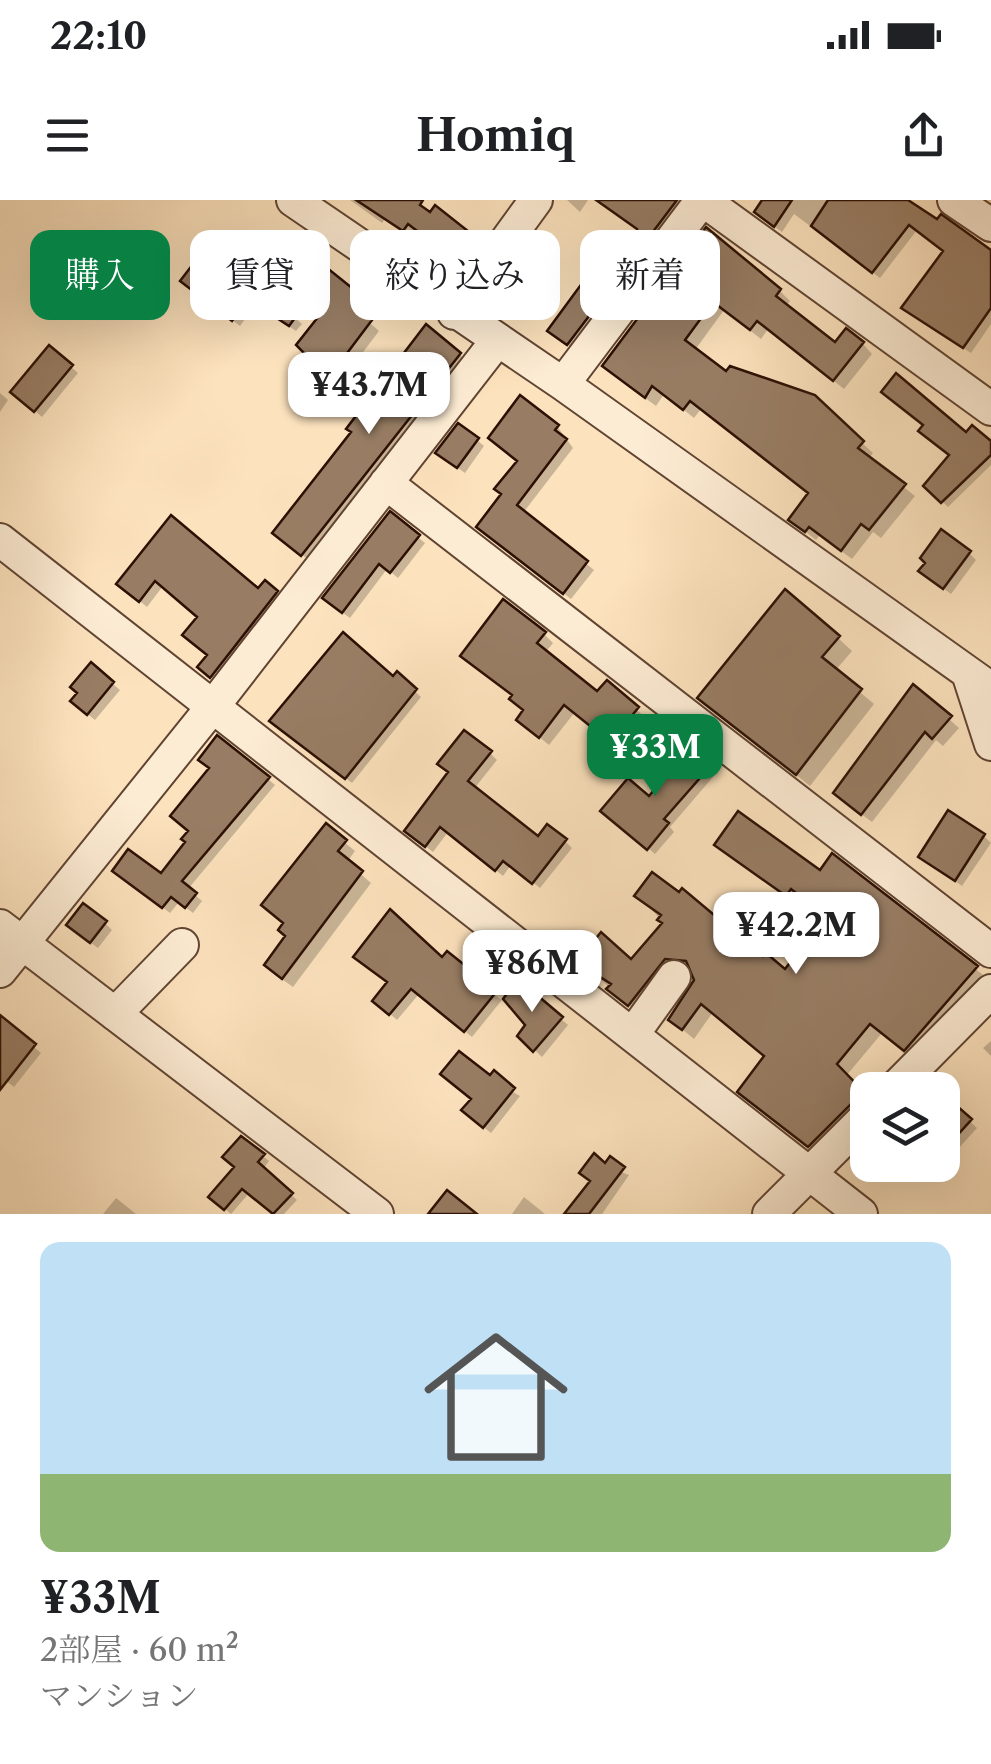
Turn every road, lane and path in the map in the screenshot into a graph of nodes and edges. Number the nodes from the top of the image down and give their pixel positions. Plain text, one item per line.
1 (294, 200) edge
2 (536, 200) edge
3 (702, 200) edge
4 (954, 200) edge
5 (991, 225) edge
6 (514, 230) edge
7 (350, 240) edge
8 (464, 320) edge
9 (496, 342) junction
10 (563, 384) junction
11 (991, 409) edge
12 (386, 484) junction
13 (0, 540) edge
14 (979, 681) edge
15 (214, 705) junction
16 (991, 744) edge
17 (11, 935) edge
18 (182, 946) dead end
19 (991, 951) edge
20 (0, 971) edge
21 (674, 977) dead end
22 (991, 991) edge
23 (115, 1014) junction
24 (633, 1034) junction
25 (911, 1072) edge
26 (850, 1139) edge
27 (819, 1180) junction
28 (377, 1214) edge
29 (769, 1214) edge
30 (862, 1214) edge

1 - 7 street
2 - 6 street
3 - 10 street
3 - 11 street
4 - 5 street
8 - 9 street
9 - 10 street
9 - 12 street
10 - 14 street
12 - 15 street
12 - 19 street
13 - 15 street
14 - 16 street
15 - 17 street
15 - 24 street
17 - 20 street
17 - 23 street
18 - 23 street
21 - 24 street
22 - 25 street
23 - 28 street
24 - 27 street
26 - 27 street
27 - 29 street
27 - 30 street

